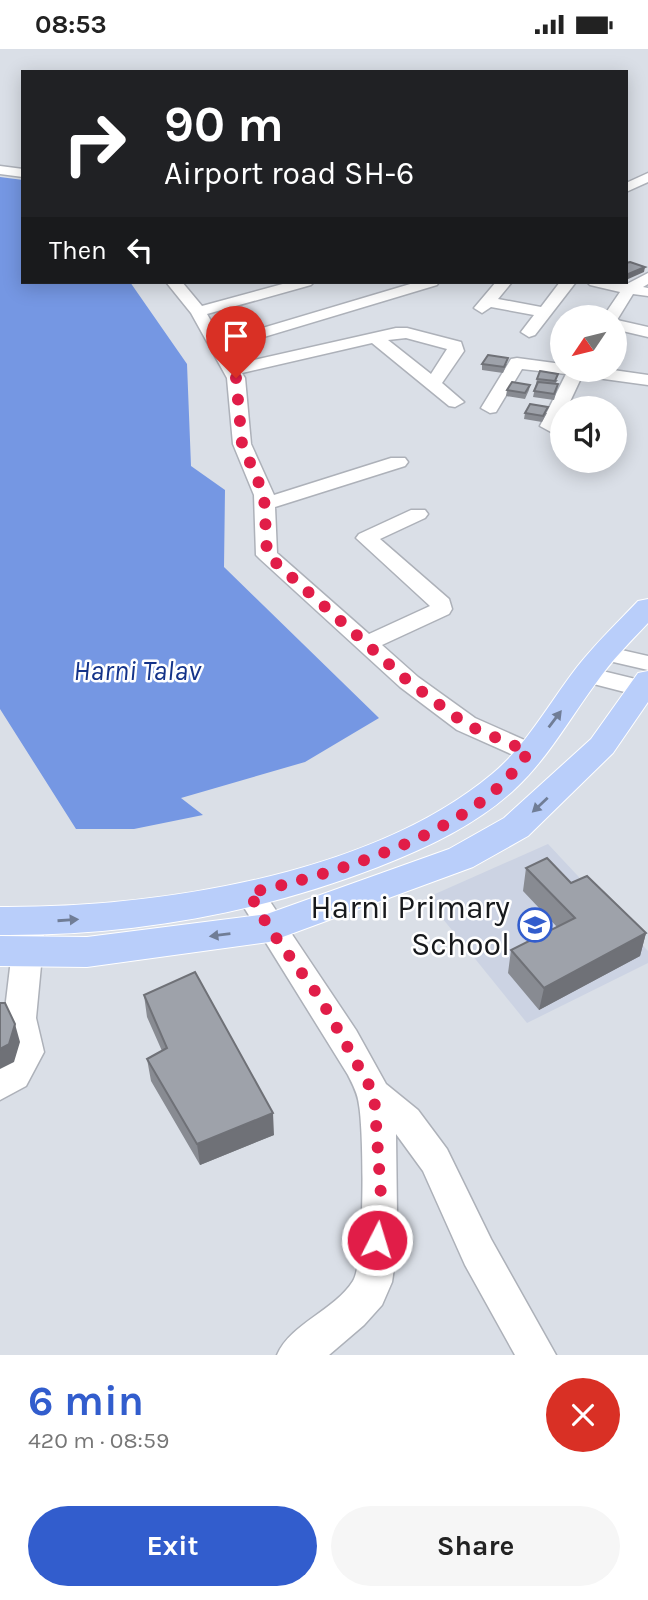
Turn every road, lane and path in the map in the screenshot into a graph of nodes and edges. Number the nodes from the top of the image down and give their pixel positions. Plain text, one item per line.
1 (0, 170) edge
2 (21, 173) edge
3 (648, 177) edge
4 (628, 187) edge
5 (648, 278) edge
6 (180, 284) edge
7 (299, 284) edge
8 (425, 284) edge
9 (502, 284) edge
10 (566, 284) edge
11 (605, 284) edge
12 (629, 289) junction
13 (648, 293) edge
14 (619, 305) edge
15 (198, 312) junction
16 (545, 312) junction
17 (627, 327) edge
18 (529, 332) dead end
19 (648, 332) edge
20 (376, 338) junction
21 (218, 346) junction
22 (550, 368) edge
23 (232, 370) junction
24 (627, 377) edge
25 (648, 380) edge
26 (433, 384) junction
27 (455, 402) dead end
28 (490, 408) dead end
29 (550, 408) edge
30 (550, 427) edge
31 (398, 462) dead end
32 (265, 504) junction
33 (418, 514) dead end
34 (648, 607) edge
35 (366, 644) junction
36 (595, 664) junction
37 (647, 680) edge
38 (529, 752) junction
39 (249, 893) junction
40 (269, 928) junction
41 (14, 937) edge
42 (0, 1085) edge
43 (374, 1094) junction
44 (297, 1355) edge
45 (536, 1355) edge

1 - 2 street
3 - 4 street
5 - 12 street
6 - 15 street
7 - 15 street
8 - 21 street
9 - 16 street
10 - 16 street
11 - 12 street
12 - 13 street
12 - 14 street
15 - 21 street
16 - 18 street
17 - 19 street
20 - 23 street
20 - 26 street
20 - 26 street
21 - 23 street
22 - 28 street
23 - 32 street
24 - 25 street
26 - 27 street
29 - 30 street
31 - 32 street
32 - 35 street
33 - 35 street
34 - 36 main road
35 - 38 street
36 - 37 street
38 -> 36 main road
37 -> 40 main road
38 - 39 main road
39 - 40 street
41 -> 39 main road
40 -> 41 main road
40 - 43 street
41 - 42 street
43 - 44 street
43 - 45 street

